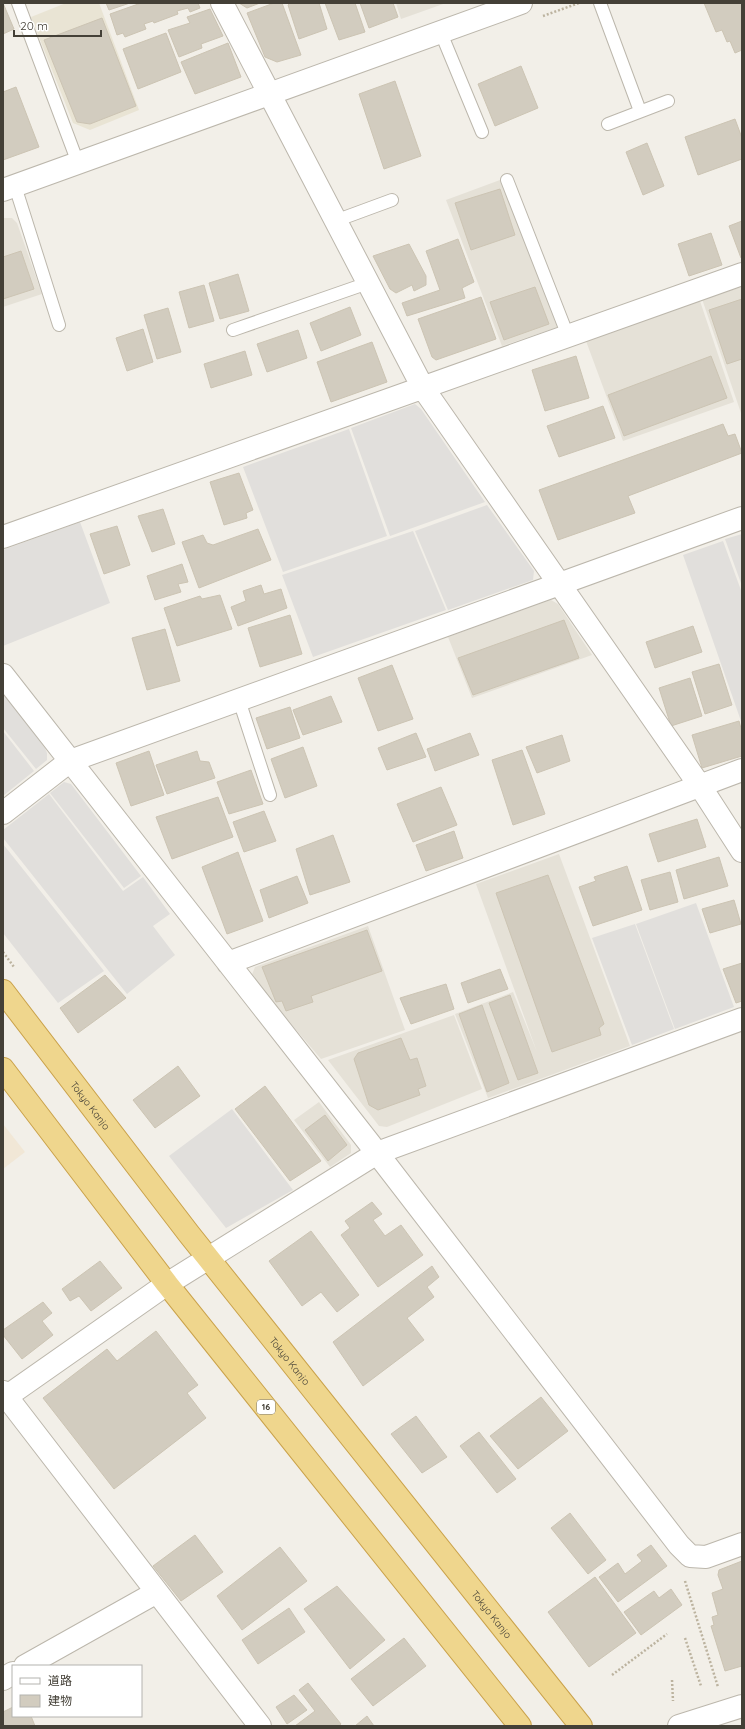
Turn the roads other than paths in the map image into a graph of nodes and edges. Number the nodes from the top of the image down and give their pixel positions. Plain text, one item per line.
1 (18, 3) edge
2 (222, 3) edge
3 (521, 3) edge
4 (600, 3) edge
5 (440, 33) junction
6 (269, 95) junction
7 (668, 101) dead end
8 (640, 111) junction
9 (608, 124) dead end
10 (482, 132) dead end
11 (78, 163) junction
12 (507, 180) dead end
13 (9, 188) edge
14 (392, 200) dead end
15 (335, 221) junction
16 (742, 274) edge
17 (368, 283) junction
18 (59, 325) dead end
19 (233, 330) dead end
20 (568, 336) junction
21 (423, 388) junction
22 (742, 518) edge
23 (3, 537) edge
24 (559, 585) junction
25 (3, 675) edge
26 (238, 700) junction
27 (70, 761) junction
28 (742, 770) edge
29 (700, 786) junction
30 (270, 795) dead end
31 (3, 813) edge
32 (742, 851) edge
33 (228, 963) junction
34 (3, 991) edge
35 (742, 1018) edge
36 (3, 1069) edge
37 (377, 1153) junction
38 (208, 1258) junction
39 (167, 1284) junction
40 (4, 1396) edge
41 (742, 1544) edge
42 (157, 1592) junction
43 (27, 1665) edge
44 (12, 1674) edge
45 (3, 1678) edge
46 (742, 1706) edge
47 (260, 1726) edge
48 (520, 1726) edge
49 (581, 1726) edge
50 (678, 1726) edge

1 - 11 lane
2 - 6 street
3 - 5 street
4 - 8 lane
5 - 6 street
5 - 10 lane
6 - 11 street
6 - 15 street
7 - 8 lane
8 - 9 lane
11 - 13 street
12 - 20 lane
13 - 18 lane
14 - 15 lane
15 - 17 street
16 - 20 street
17 - 19 lane
17 - 21 street
20 - 21 street
21 - 23 street
21 - 24 street
22 - 24 street
24 - 26 street
24 - 29 street
25 - 27 street
26 - 27 street
26 - 30 lane
27 - 31 street
27 - 33 street
28 - 29 street
29 - 32 street
29 - 33 street
33 - 37 street
34 - 38 highway, Tokyo Kanjo
35 - 37 street
36 - 39 highway, 16
37 - 38 street
37 - 41 street
38 - 39 street
38 - 49 highway, Tokyo Kanjo
39 - 40 street
39 - 48 highway, 16
40 - 42 street
42 - 43 street
42 - 47 street
44 - 45 street
46 - 50 street

